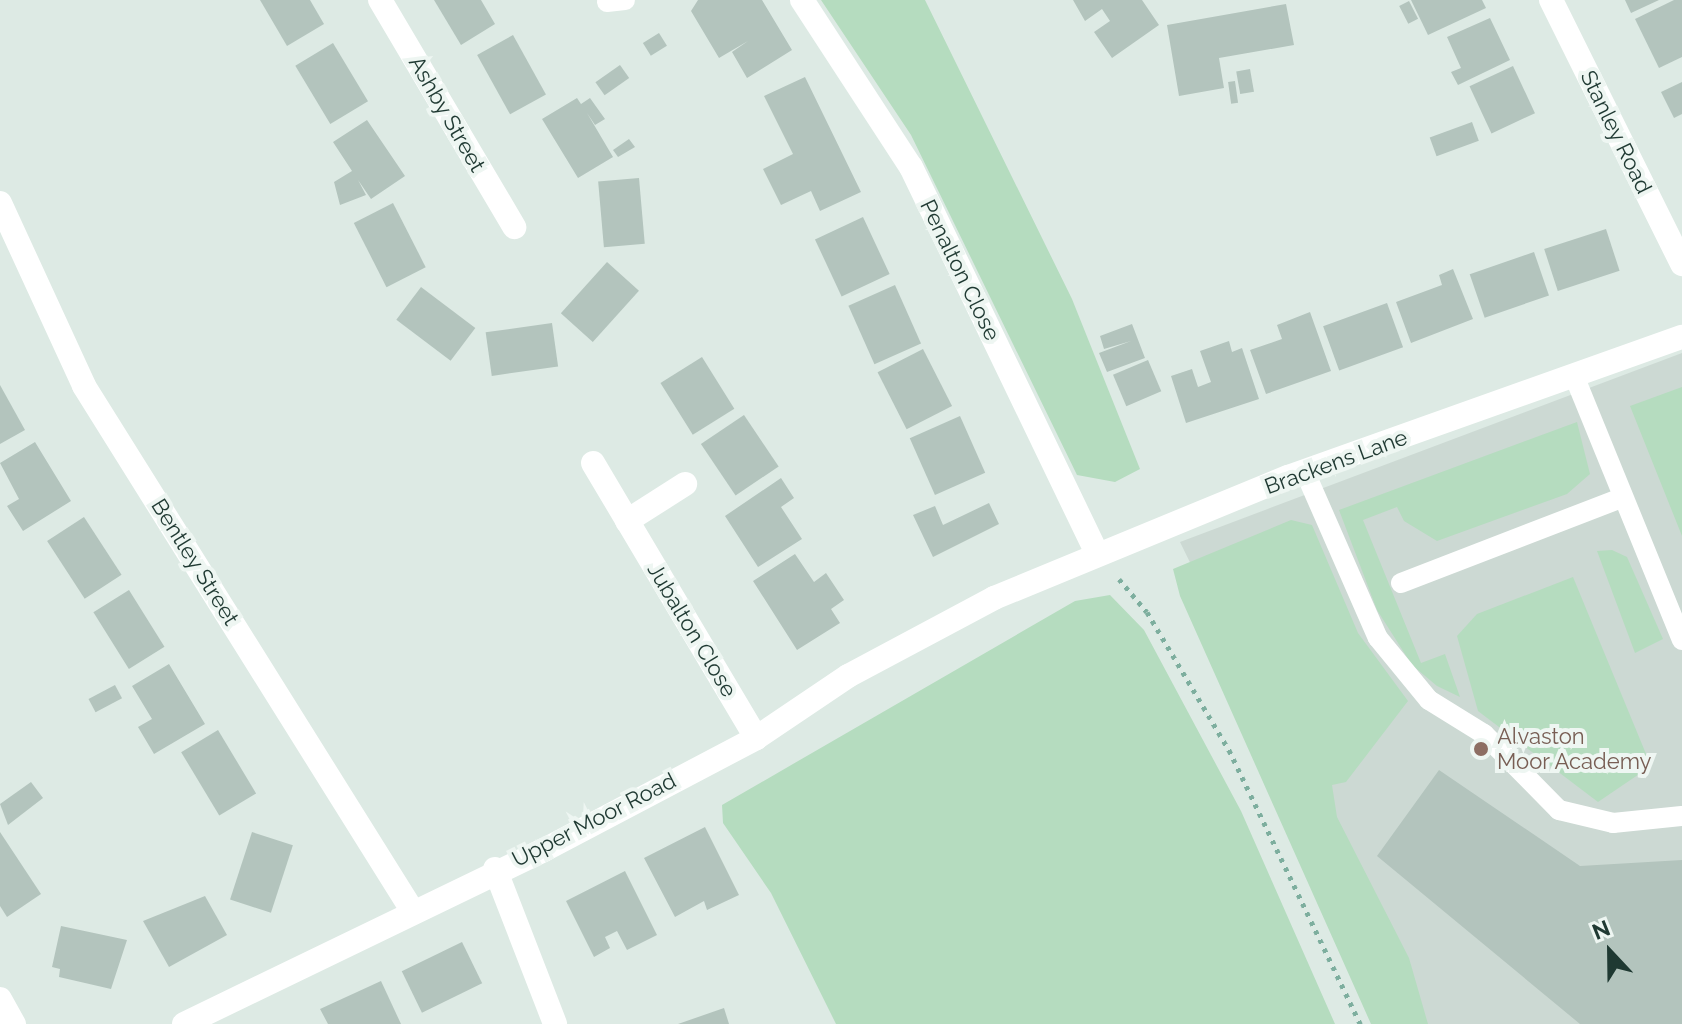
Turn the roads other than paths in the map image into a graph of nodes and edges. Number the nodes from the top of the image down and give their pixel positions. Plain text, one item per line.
1 (380, 0) edge
2 (802, 0) edge
3 (1551, 0) edge
4 (0, 203) edge
5 (514, 227) dead end
6 (1682, 264) edge
7 (1682, 337) edge
8 (1575, 378) junction
9 (593, 463) dead end
10 (1305, 472) junction
11 (685, 484) dead end
12 (1621, 498) junction
13 (627, 521) junction
14 (1097, 553) junction
15 (1401, 583) dead end
16 (994, 598) joint
17 (1682, 640) edge
18 (756, 738) junction
19 (1682, 816) edge
20 (495, 869) junction
21 (412, 910) junction
22 (0, 999) edge
23 (14, 1024) edge
24 (184, 1024) edge
25 (555, 1024) edge

1 - 5 street, Ashby Street
2 - 14 street, Penalton Close
3 - 6 street, Stanley Road
4 - 21 street, Bentley Street
7 - 8 street, Brackens Lane
8 - 10 street, Brackens Lane
8 - 12 lane
9 - 13 street, Jubalton Close
10 - 14 street, Brackens Lane
10 - 19 lane
11 - 13 street
12 - 15 lane
12 - 17 lane
13 - 18 street, Jubalton Close
14 - 16 street, Brackens Lane
16 - 18 street, Upper Moor Road
18 - 20 street, Upper Moor Road
20 - 21 street, Upper Moor Road
20 - 25 street
21 - 24 street, Upper Moor Road
22 - 23 street

